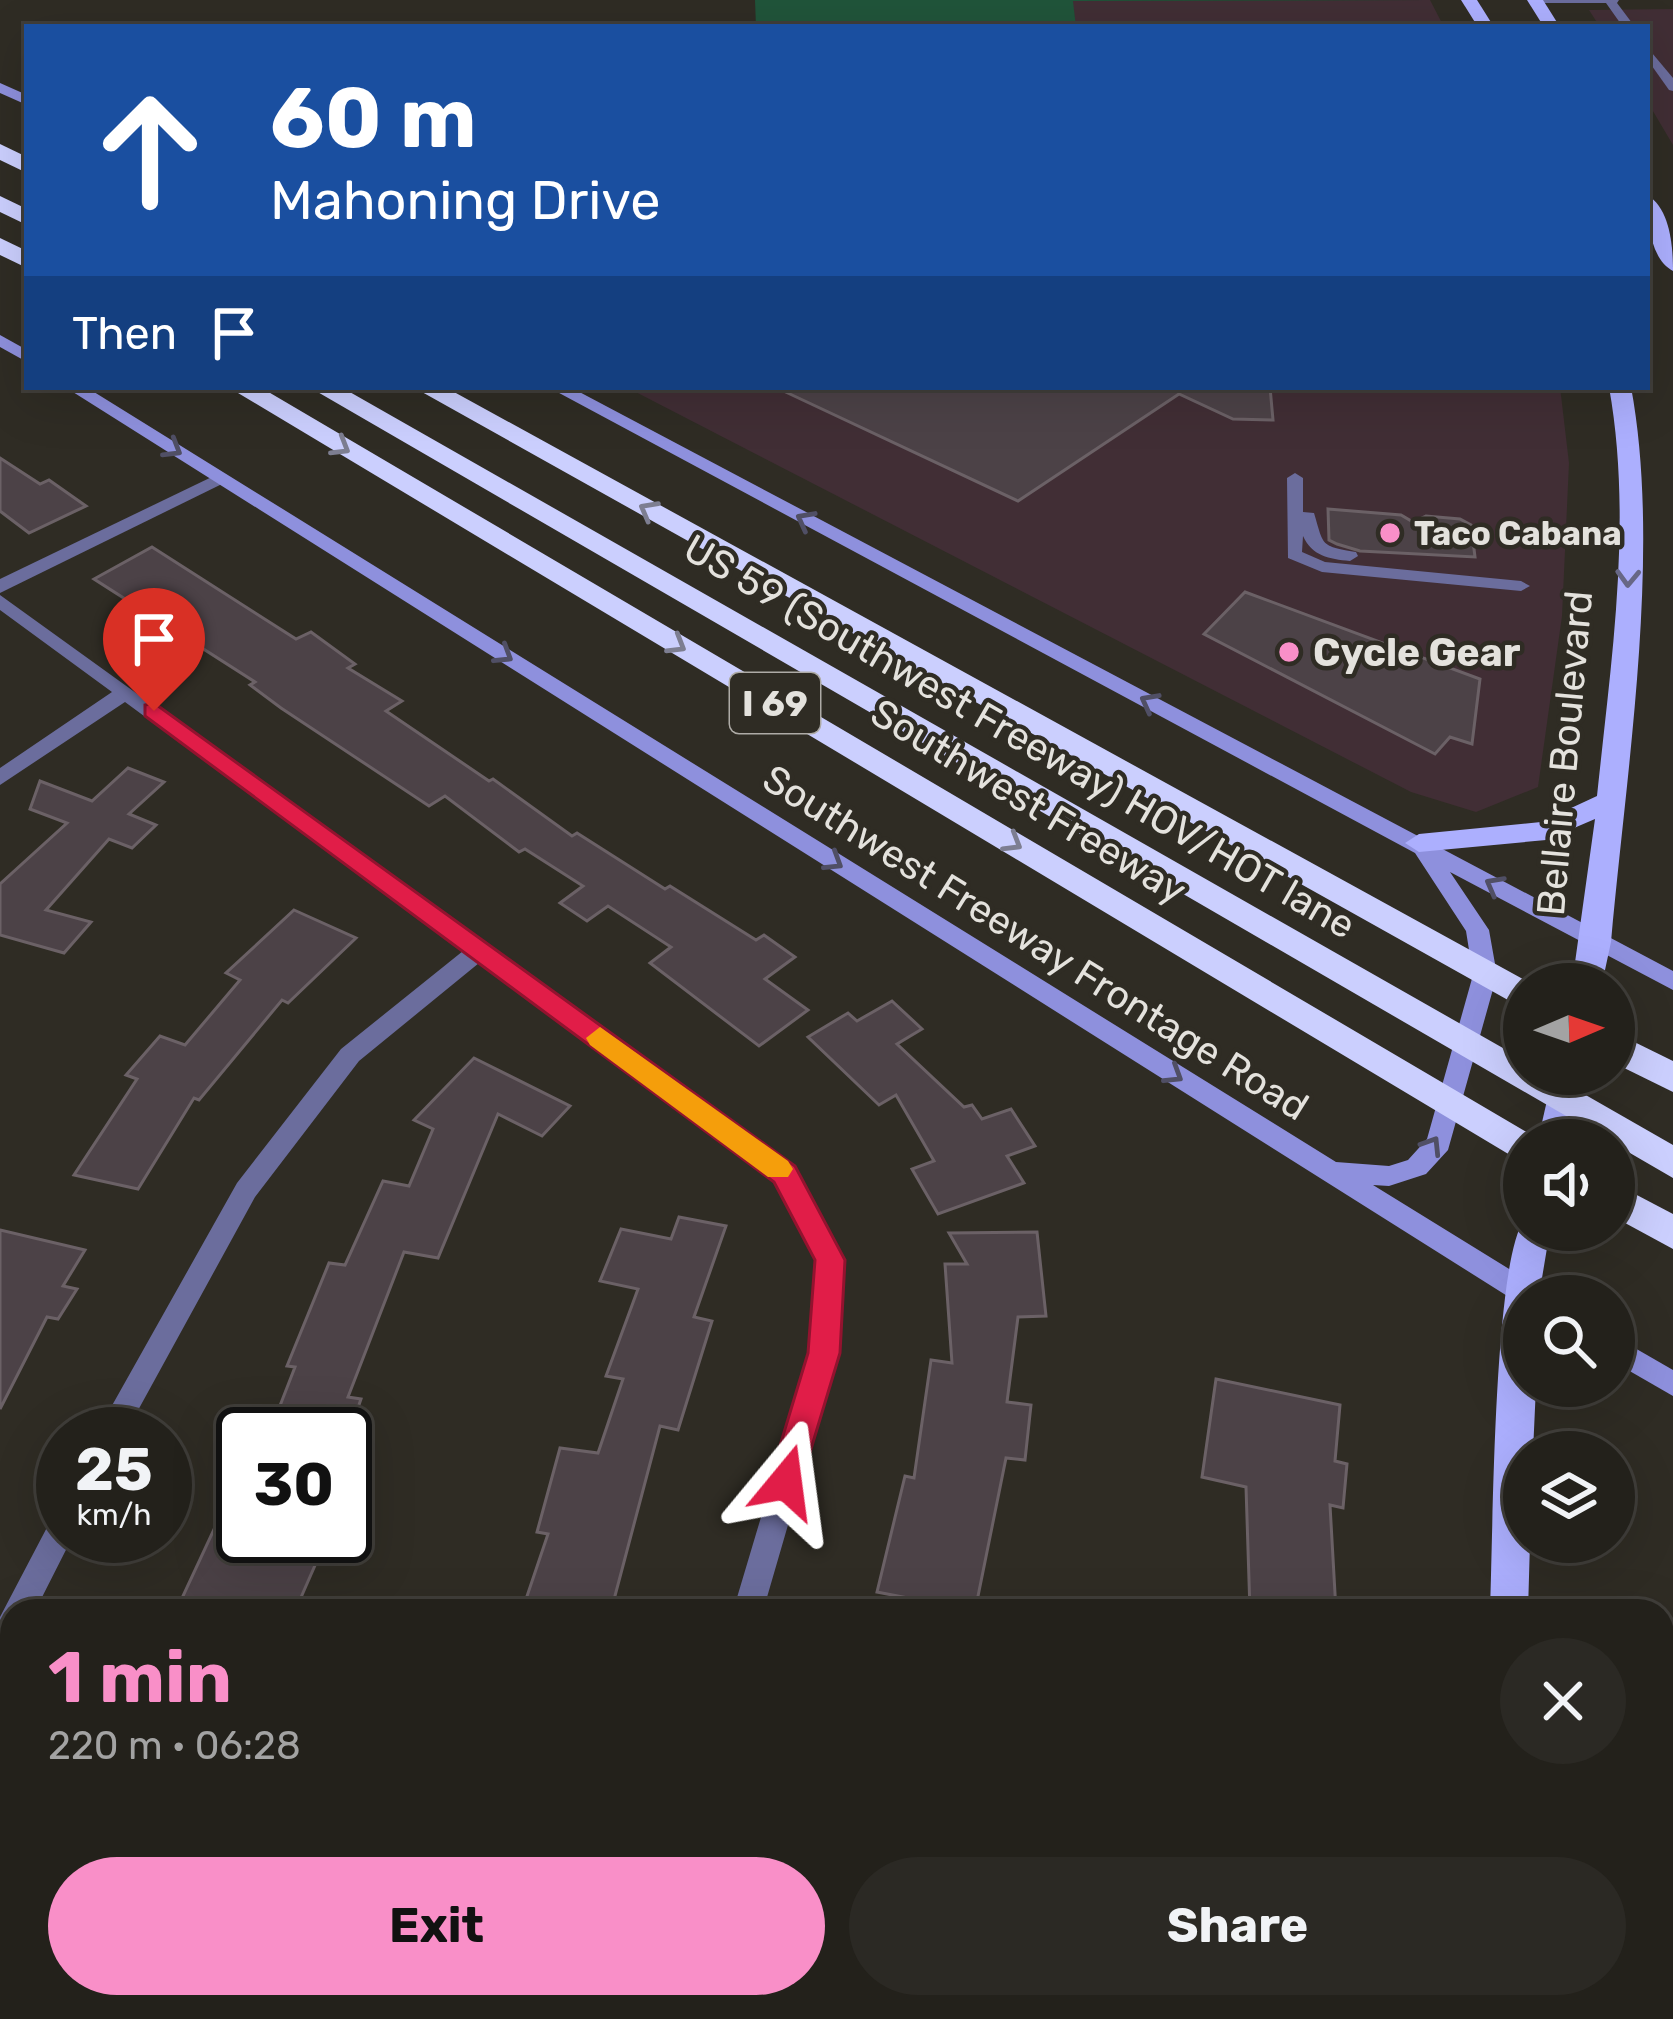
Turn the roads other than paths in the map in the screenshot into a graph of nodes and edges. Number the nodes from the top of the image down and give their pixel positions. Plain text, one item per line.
1 (1535, 0) edge
2 (1611, 0) edge
3 (1650, 55) edge
4 (1673, 87) edge
5 (1650, 208) edge
6 (1673, 265) edge
7 (79, 390) edge
8 (246, 390) edge
9 (327, 390) edge
10 (431, 390) edge
11 (563, 390) edge
12 (1621, 390) edge
13 (220, 478) junction
14 (1302, 478) dead end
15 (1520, 579) dead end
16 (0, 587) edge
17 (0, 601) edge
18 (126, 692) junction
19 (0, 778) edge
20 (1609, 801) junction
21 (1420, 843) junction
22 (1596, 942) junction
23 (480, 949) junction
24 (1592, 963) edge
25 (1673, 981) edge
26 (1503, 984) edge
27 (1635, 1057) edge
28 (1673, 1078) edge
29 (1503, 1133) edge
30 (1673, 1163) edge
31 (1329, 1171) junction
32 (1635, 1210) edge
33 (1673, 1233) edge
34 (1503, 1279) edge
35 (1635, 1361) edge
36 (1673, 1384) edge
37 (125, 1407) edge
38 (1520, 1407) edge
39 (44, 1563) edge
40 (25, 1599) edge
41 (752, 1599) edge
42 (1510, 1599) edge

1 - 2 lane
3 - 4 lane
5 - 6 main road
7 -> 13 main road, Southwest Freeway Frontage Road
8 -> 29 highway, Southwest Freeway / I 69
9 - 30 highway, US 59 (Southwest Freeway) HOV/HOT lane
26 -> 10 highway, Southwest Freeway
21 -> 11 main road
12 -> 20 main road, Bellaire Boulevard
13 - 16 street
13 -> 31 main road, Southwest Freeway Frontage Road
14 - 15 lane
17 - 18 street
18 - 19 street
18 - 23 street
20 - 21 main road
20 - 22 main road, Bellaire Boulevard
22 -> 21 main road
31 -> 21 main road
22 - 24 main road, Bellaire Boulevard
22 - 25 main road
23 - 37 street
23 - 41 street
27 - 28 highway
31 - 34 main road, Southwest Freeway Frontage Road
32 - 33 highway
35 - 36 main road
38 - 42 main road
39 - 40 street

